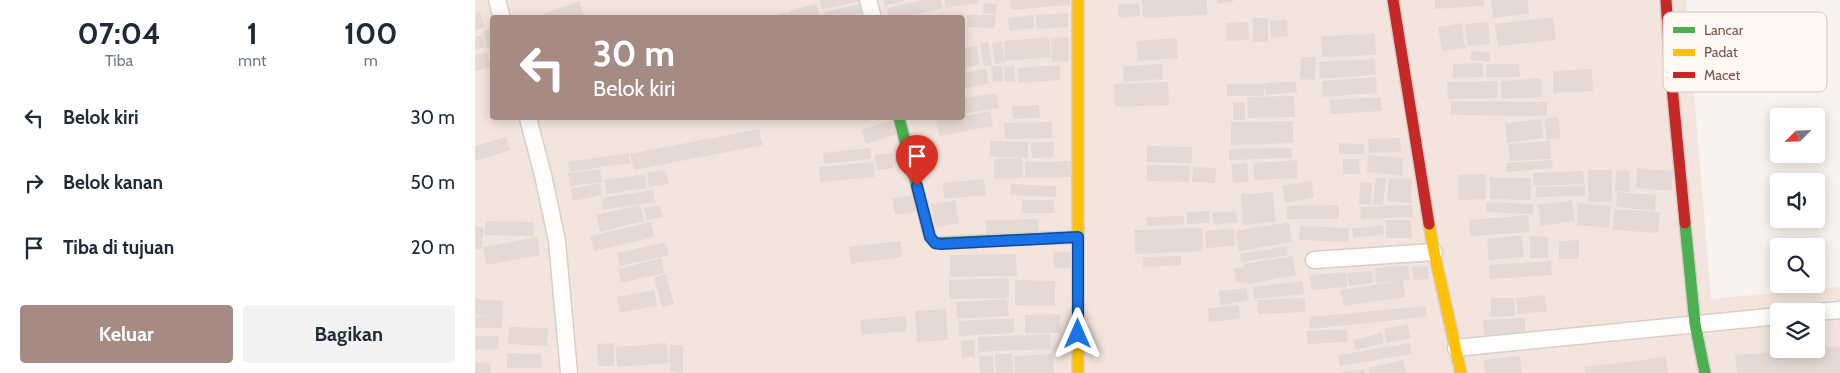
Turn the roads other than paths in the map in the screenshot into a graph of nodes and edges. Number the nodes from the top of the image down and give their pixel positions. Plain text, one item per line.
1 (497, 0) edge
2 (868, 0) edge
3 (1078, 0) edge
4 (1393, 0) edge
5 (501, 15) edge
6 (872, 15) edge
7 (1673, 92) edge
8 (529, 120) edge
9 (900, 120) edge
10 (1078, 237) junction
11 (1434, 252) junction
12 (1314, 260) dead end
13 (1840, 310) edge
14 (1825, 311) edge
15 (1770, 317) edge
16 (1695, 324) junction
17 (1456, 348) junction
18 (569, 373) edge
19 (1079, 373) edge
20 (1461, 373) edge
21 (1705, 373) edge

1 - 5 street
2 - 6 street
3 - 10 street
4 - 11 street
7 - 16 street
8 - 18 street
9 - 10 street
10 - 19 street
11 - 12 street
11 - 17 street
13 - 14 street
15 - 16 street
16 - 17 street
16 - 21 street
17 - 20 street

